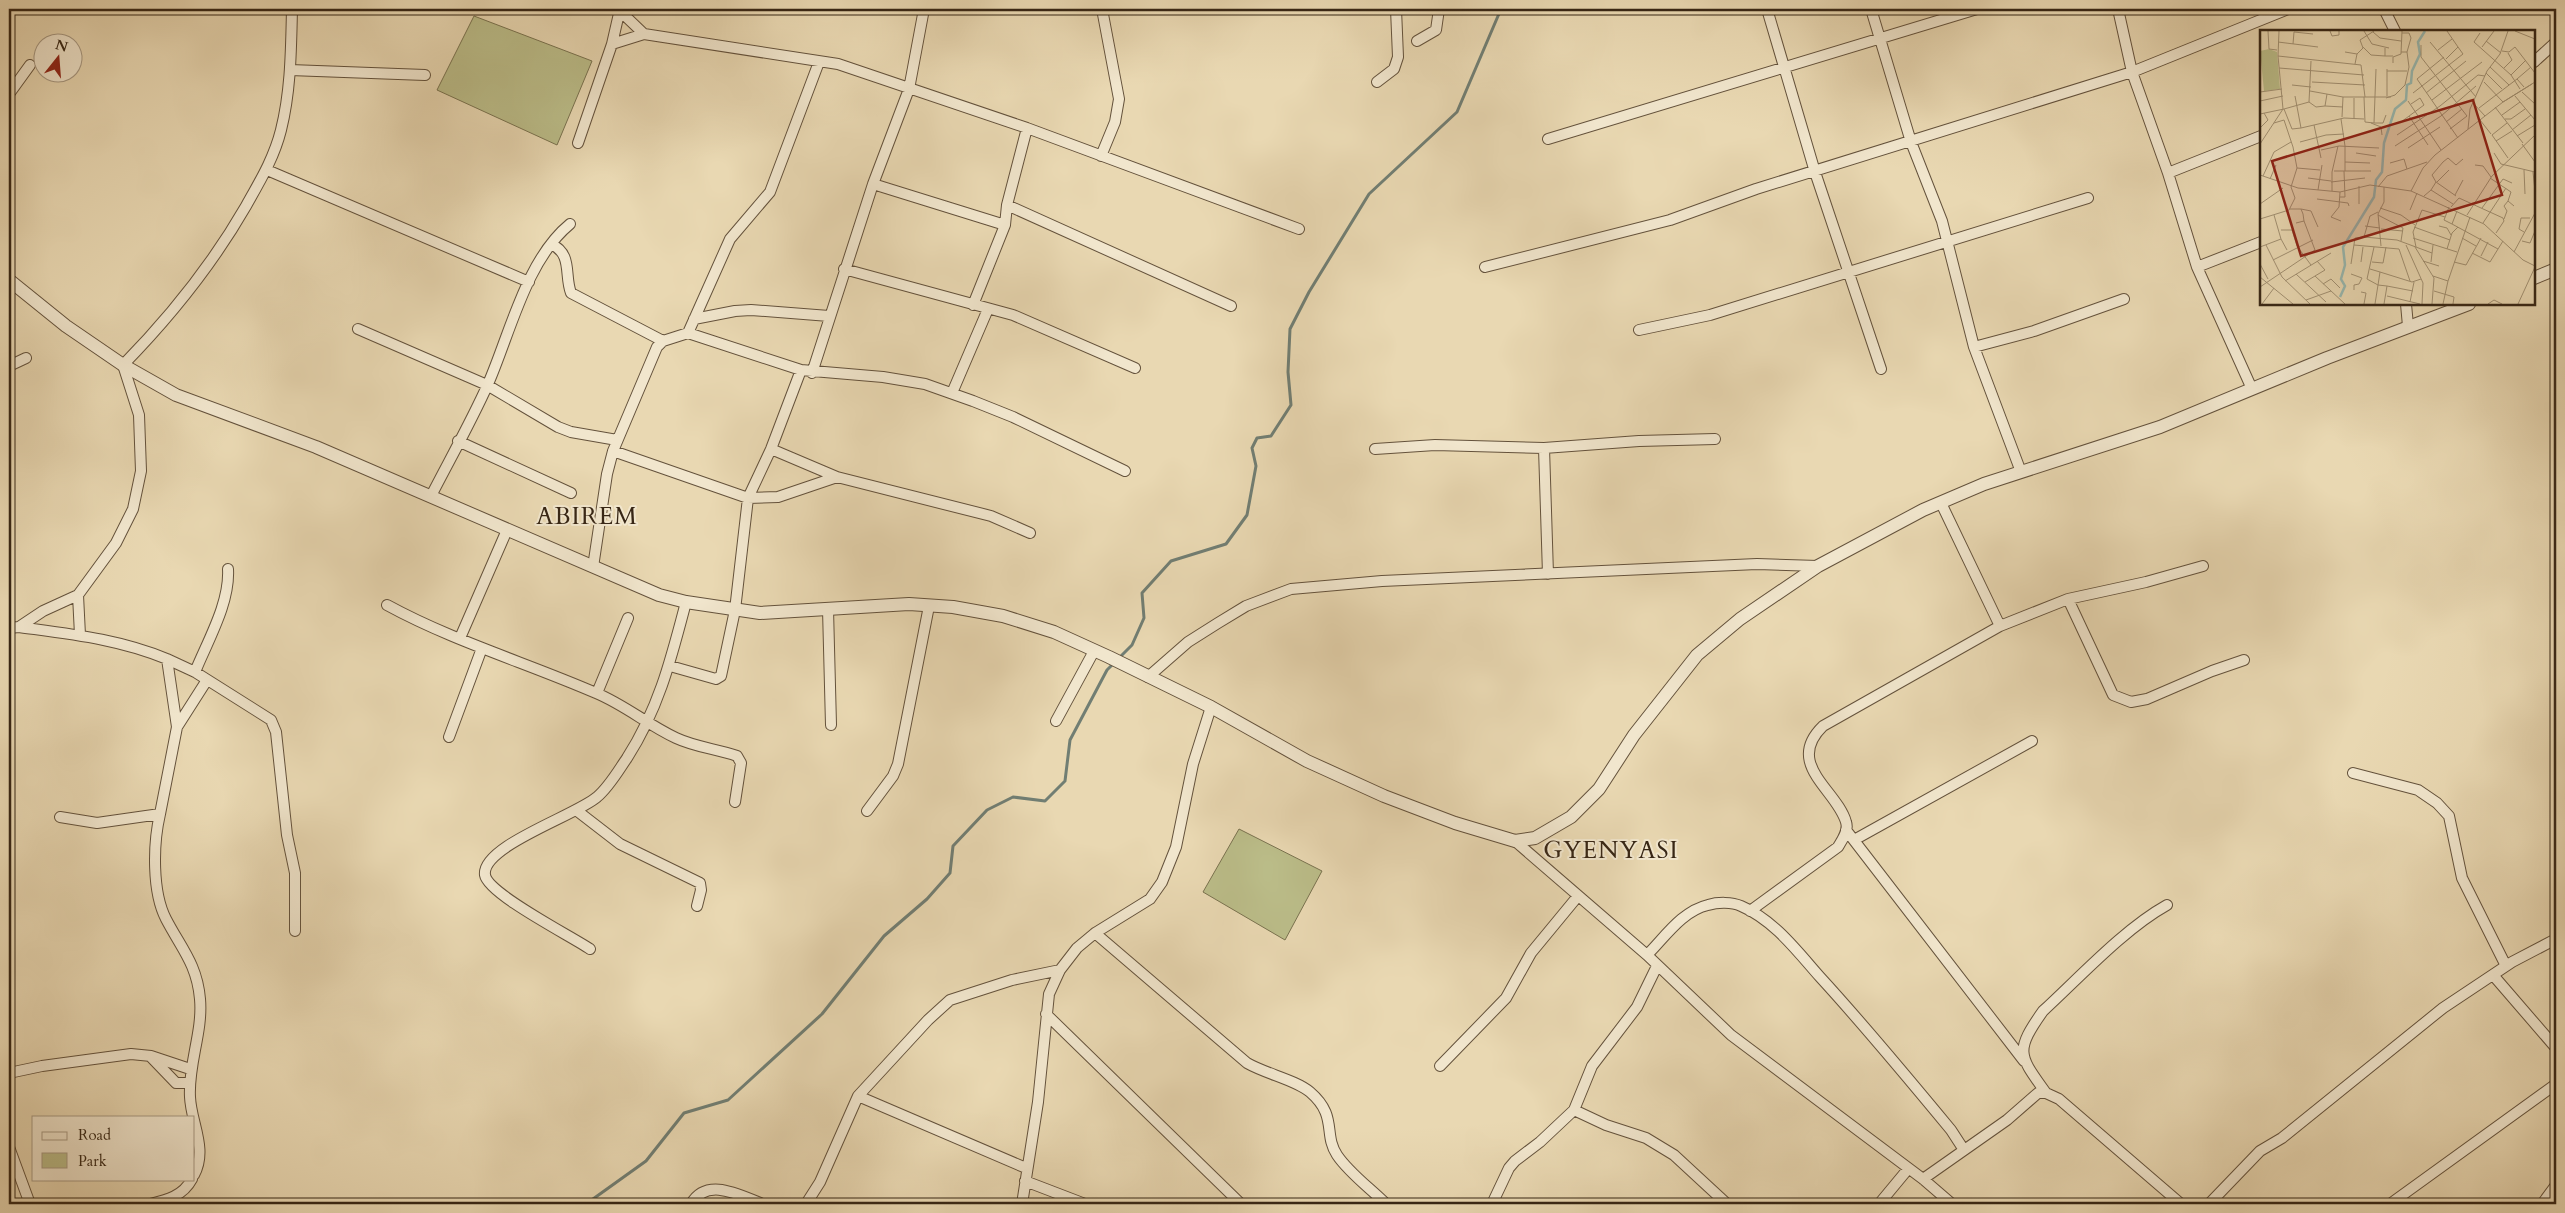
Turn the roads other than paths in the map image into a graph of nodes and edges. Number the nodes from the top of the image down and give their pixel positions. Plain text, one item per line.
1 (292, 9) edge
2 (924, 9) edge
3 (1102, 9) edge
4 (1396, 9) edge
5 (1439, 9) edge
6 (1767, 9) edge
7 (1871, 9) edge
8 (1977, 9) edge
9 (2118, 9) edge
10 (2288, 9) edge
11 (2384, 9) edge
12 (620, 10) edge
13 (2394, 30) edge
14 (644, 34) junction
15 (1879, 37) junction
16 (1417, 41) dead end
17 (2556, 42) edge
18 (612, 44) junction
19 (2535, 61) edge
20 (819, 62) junction
21 (30, 64) dead end
22 (1784, 68) junction
23 (290, 70) junction
24 (2132, 72) junction
25 (425, 75) dead end
26 (1377, 82) dead end
27 (909, 89) junction
28 (9, 94) edge
29 (1026, 128) junction
30 (2260, 136) edge
31 (1548, 139) dead end
32 (1912, 142) junction
33 (578, 143) dead end
34 (1101, 156) junction
35 (267, 170) junction
36 (1815, 172) junction
37 (2168, 173) junction
38 (873, 184) junction
39 (2088, 198) dead end
40 (1007, 205) junction
41 (570, 224) dead end
42 (1005, 225) junction
43 (1299, 229) dead end
44 (1947, 242) junction
45 (2260, 242) edge
46 (551, 244) junction
47 (1486, 267) dead end
48 (2197, 267) junction
49 (844, 269) junction
50 (2556, 269) edge
51 (1848, 273) junction
52 (2535, 278) edge
53 (9, 280) edge
54 (529, 282) junction
55 (2124, 300) dead end
56 (973, 305) junction
57 (2406, 305) edge
58 (2466, 305) edge
59 (1231, 306) dead end
60 (988, 309) junction
61 (829, 316) junction
62 (694, 319) junction
63 (2408, 326) junction
64 (358, 329) dead end
65 (1638, 330) dead end
66 (688, 333) junction
67 (663, 341) junction
68 (1974, 347) junction
69 (26, 358) dead end
70 (123, 365) junction
71 (9, 366) edge
72 (1135, 368) dead end
73 (1881, 369) dead end
74 (801, 370) junction
75 (812, 373) junction
76 (487, 385) junction
77 (2252, 388) junction
78 (952, 393) junction
79 (1716, 439) dead end
80 (617, 440) junction
81 (458, 441) junction
82 (771, 448) junction
83 (1375, 448) dead end
84 (1544, 448) junction
85 (613, 451) junction
86 (1125, 470) dead end
87 (2021, 472) junction
88 (837, 478) junction
89 (571, 493) dead end
90 (431, 496) junction
91 (748, 498) junction
92 (1941, 503) junction
93 (507, 530) junction
94 (1030, 533) dead end
95 (1818, 566) junction
96 (2203, 566) dead end
97 (593, 567) junction
98 (228, 569) dead end
99 (1548, 574) junction
100 (78, 594) junction
101 (2068, 598) junction
102 (686, 602) junction
103 (387, 605) dead end
104 (929, 606) junction
105 (828, 609) junction
106 (735, 610) junction
107 (628, 618) dead end
108 (2000, 626) junction
109 (14, 627) edge
110 (80, 635) junction
111 (460, 638) junction
112 (482, 648) junction
113 (1094, 651) junction
114 (168, 659) junction
115 (2244, 660) dead end
116 (670, 666) junction
117 (195, 672) junction
118 (1148, 677) junction
119 (207, 680) junction
120 (597, 693) junction
121 (1211, 707) junction
122 (1056, 721) dead end
123 (648, 722) junction
124 (831, 725) dead end
125 (177, 727) junction
126 (450, 737) dead end
127 (2032, 741) dead end
128 (2353, 773) dead end
129 (735, 802) dead end
130 (576, 810) junction
131 (867, 811) dead end
132 (160, 814) junction
133 (60, 816) dead end
134 (1846, 830) junction
135 (1854, 840) junction
136 (1515, 841) junction
137 (1578, 896) junction
138 (2167, 905) dead end
139 (697, 906) dead end
140 (1750, 911) junction
141 (296, 931) dead end
142 (1095, 933) junction
143 (2556, 939) edge
144 (590, 949) dead end
145 (1647, 955) junction
146 (1657, 966) junction
147 (2506, 966) junction
148 (1060, 970) junction
149 (2493, 975) junction
150 (1046, 1014) junction
151 (2556, 1048) edge
152 (151, 1056) junction
153 (2024, 1061) junction
154 (1440, 1066) dead end
155 (190, 1069) junction
156 (9, 1073) edge
157 (190, 1083) junction
158 (2556, 1084) edge
159 (2046, 1093) junction
160 (858, 1096) junction
161 (1574, 1110) junction
162 (194, 1116) edge
163 (195, 1122) edge
164 (9, 1147) edge
165 (1964, 1150) junction
166 (1026, 1168) junction
167 (1908, 1169) junction
168 (195, 1171) edge
169 (1923, 1179) junction
170 (191, 1180) edge
171 (1026, 1181) junction
172 (2556, 1185) edge
173 (30, 1204) edge
174 (150, 1204) edge
175 (691, 1204) edge
176 (763, 1204) edge
177 (806, 1204) edge
178 (1022, 1204) edge
179 (1085, 1204) edge
180 (1241, 1204) edge
181 (1386, 1204) edge
182 (1492, 1204) edge
183 (1727, 1204) edge
184 (1880, 1204) edge
185 (1952, 1204) edge
186 (2181, 1204) edge
187 (2208, 1204) edge
188 (2390, 1204) edge
189 (2542, 1204) edge

1 - 23 street
2 - 27 street
3 - 34 street
4 - 26 street
5 - 16 street
6 - 22 street
7 - 15 street
8 - 15 street
9 - 24 street
10 - 24 street
11 - 13 street
12 - 14 street
12 - 18 street
14 - 18 street
14 - 20 street
15 - 22 street
15 - 32 street
17 - 19 street
18 - 33 street
20 - 27 street
20 - 62 street
21 - 28 street
22 - 31 street
22 - 36 street
23 - 25 street
23 - 35 street
24 - 32 street
24 - 37 street
27 - 29 street
27 - 38 street
29 - 34 street
29 - 40 street
30 - 37 street
32 - 36 street
32 - 44 street
34 - 43 street
35 - 54 street
35 - 70 street
36 - 47 street
36 - 51 street
37 - 48 street
38 - 42 street
38 - 49 street
39 - 44 street
40 - 42 street
40 - 59 street
41 - 46 street
42 - 56 street
44 - 51 street
44 - 68 street
45 - 48 street
46 - 54 street
46 - 67 street
48 - 77 street
49 - 56 street
49 - 61 street
50 - 52 street
51 - 65 street
51 - 73 street
53 - 70 street
54 - 76 street
55 - 68 street
56 - 60 street
57 - 63 street
58 - 63 street
60 - 72 street
60 - 78 street
61 - 62 street
61 - 75 street
62 - 66 street
63 - 77 street
64 - 76 street
66 - 67 street
66 - 74 street
67 - 80 street
68 - 87 street
69 - 71 street
70 - 90 street
70 - 100 street
74 - 75 street
74 - 82 street
75 - 78 street
76 - 80 street
76 - 81 street
77 - 87 street
78 - 86 street
79 - 84 street
80 - 85 street
81 - 89 street
81 - 90 street
82 - 88 street
82 - 91 street
83 - 84 street
84 - 99 street
85 - 91 street
85 - 97 street
87 - 92 street
88 - 91 street
88 - 94 street
90 - 93 street
91 - 106 street
92 - 95 street
92 - 108 street
93 - 97 street
93 - 111 street
95 - 99 street
95 - 136 street
96 - 101 street
97 - 102 street
98 - 117 street
99 - 118 street
100 - 109 street
100 - 110 street
101 - 108 street
101 - 115 street
102 - 106 street
102 - 116 street
103 - 111 street
104 - 105 street
104 - 113 street
104 - 131 street
105 - 106 street
105 - 124 street
106 - 116 street
107 - 120 street
108 - 134 street
109 - 110 street
110 - 114 street
111 - 112 street
112 - 120 street
112 - 126 street
113 - 118 street
113 - 122 street
114 - 117 street
114 - 125 street
116 - 123 street
117 - 119 street
118 - 121 street
119 - 125 street
119 - 141 street
120 - 123 street
121 - 136 street
121 - 142 street
123 - 129 street
123 - 130 street
125 - 132 street
127 - 135 street
128 - 147 street
130 - 139 street
130 - 144 street
132 - 133 street
132 - 155 street
134 - 135 street
134 - 140 street
135 - 153 street
136 - 137 street
137 - 145 street
137 - 154 street
138 - 153 street
140 - 145 street
140 - 165 street
142 - 148 street
142 - 181 street
143 - 147 street
145 - 146 street
146 - 161 street
146 - 167 street
147 - 149 street
148 - 150 street
148 - 160 street
149 - 151 street
149 - 187 street
150 - 166 street
150 - 180 street
152 - 155 street
152 - 156 street
152 - 157 street
153 - 159 street
155 - 157 street
157 - 162 street
158 - 188 street
159 - 165 street
159 - 186 street
160 - 166 street
160 - 177 street
161 - 182 street
161 - 183 street
163 - 168 street
164 - 173 street
165 - 169 street
166 - 171 street
167 - 169 street
167 - 184 street
169 - 185 street
170 - 174 street
171 - 178 street
171 - 179 street
172 - 189 street
175 - 176 street

